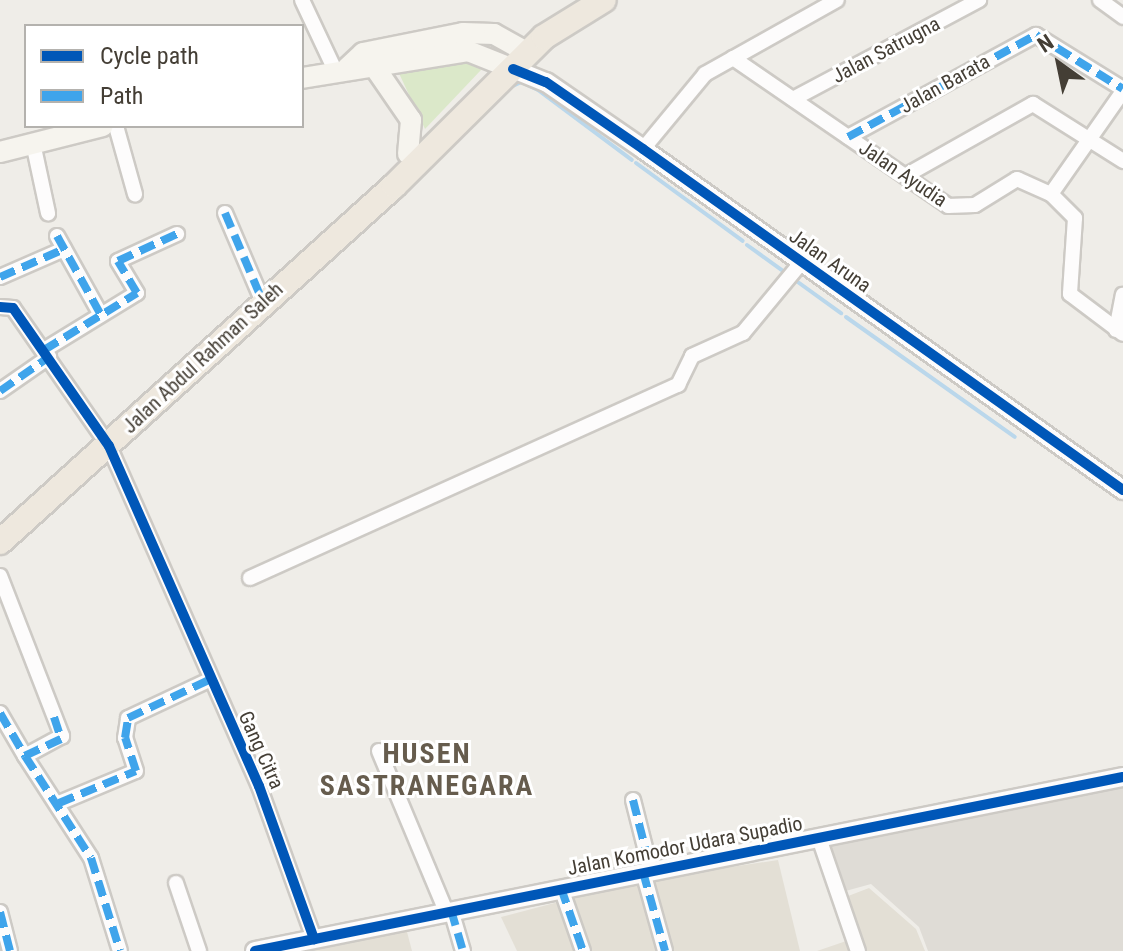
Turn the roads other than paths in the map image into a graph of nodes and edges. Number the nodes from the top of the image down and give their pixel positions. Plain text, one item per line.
1 (302, 0) edge
2 (573, 0) edge
3 (604, 0) edge
4 (837, 0) edge
5 (979, 0) edge
6 (1100, 0) edge
7 (1123, 17) edge
8 (516, 57) junction
9 (733, 58) junction
10 (341, 69) junction
11 (376, 69) junction
12 (304, 78) edge
13 (1123, 90) edge
14 (793, 99) junction
15 (117, 128) edge
16 (69, 130) edge
17 (848, 137) junction
18 (1091, 137) junction
19 (33, 143) junction
20 (643, 149) junction
21 (0, 152) edge
22 (408, 154) junction
23 (1123, 161) edge
24 (905, 176) junction
25 (135, 194) dead end
26 (1051, 194) junction
27 (368, 203) junction
28 (48, 213) dead end
29 (225, 213) dead end
30 (177, 234) dead end
31 (797, 266) junction
32 (0, 277) edge
33 (0, 285) edge
34 (1123, 295) edge
35 (263, 302) junction
36 (4, 305) edge
37 (101, 315) junction
38 (1120, 332) edge
39 (47, 353) junction
40 (0, 391) edge
41 (109, 446) junction
42 (1123, 490) edge
43 (0, 542) edge
44 (0, 576) edge
45 (250, 578) dead end
46 (209, 680) junction
47 (0, 713) edge
48 (379, 751) dead end
49 (25, 756) junction
50 (1123, 777) edge
51 (633, 800) dead end
52 (59, 803) junction
53 (819, 838) junction
54 (647, 872) junction
55 (176, 883) dead end
56 (561, 888) junction
57 (448, 911) junction
58 (0, 912) edge
59 (314, 939) junction
60 (10, 951) edge
61 (120, 951) edge
62 (199, 951) edge
63 (255, 951) edge
64 (463, 951) edge
65 (583, 951) edge
66 (665, 951) edge
67 (858, 951) edge

1 - 10 street
2 - 8 highway
3 - 8 highway
4 - 9 street
5 - 14 street, Jalan Satrugna
6 - 7 street
8 - 10 main road
8 - 11 main road
8 - 20 street, Jalan Aruna
8 - 22 highway, Jalan Abdul Rahman Saleh
8 - 27 highway, Jalan Abdul Rahman Saleh
9 - 14 street, Jalan Ayudia
9 - 20 street
10 - 11 main road
10 - 12 main road
11 - 22 main road
13 - 17 street, Jalan Barata
13 - 18 street
14 - 17 street, Jalan Ayudia
15 - 25 street
16 - 19 main road
17 - 24 street, Jalan Ayudia
18 - 23 street
18 - 24 street
18 - 26 street
19 - 21 main road
19 - 28 street
20 - 31 street, Jalan Aruna
22 - 27 highway, Jalan Abdul Rahman Saleh
24 - 26 street, Jalan Ayudia
26 - 38 street
27 - 35 highway, Jalan Abdul Rahman Saleh
29 - 35 street
30 - 37 street
31 - 42 street, Jalan Aruna
31 - 45 street
32 - 37 street
33 - 36 street, Gang Citra
34 - 38 street
35 - 41 highway, Jalan Abdul Rahman Saleh
36 - 39 street, Gang Citra
37 - 39 street
39 - 40 street
39 - 41 street, Gang Citra
41 - 43 highway, Jalan Abdul Rahman Saleh
41 - 46 street, Gang Citra
44 - 49 street
46 - 52 street
46 - 59 street, Gang Citra
47 - 49 street
48 - 57 street
49 - 52 street
50 - 53 street, Jalan Komodor Udara Supadio
51 - 54 street
52 - 61 street
53 - 54 street, Jalan Komodor Udara Supadio
53 - 67 street
54 - 56 street, Jalan Komodor Udara Supadio
54 - 66 street
55 - 62 street
56 - 57 street, Jalan Komodor Udara Supadio
56 - 65 street
57 - 59 street, Jalan Komodor Udara Supadio
57 - 64 street
58 - 60 street
59 - 63 street, Jalan Komodor Udara Supadio

